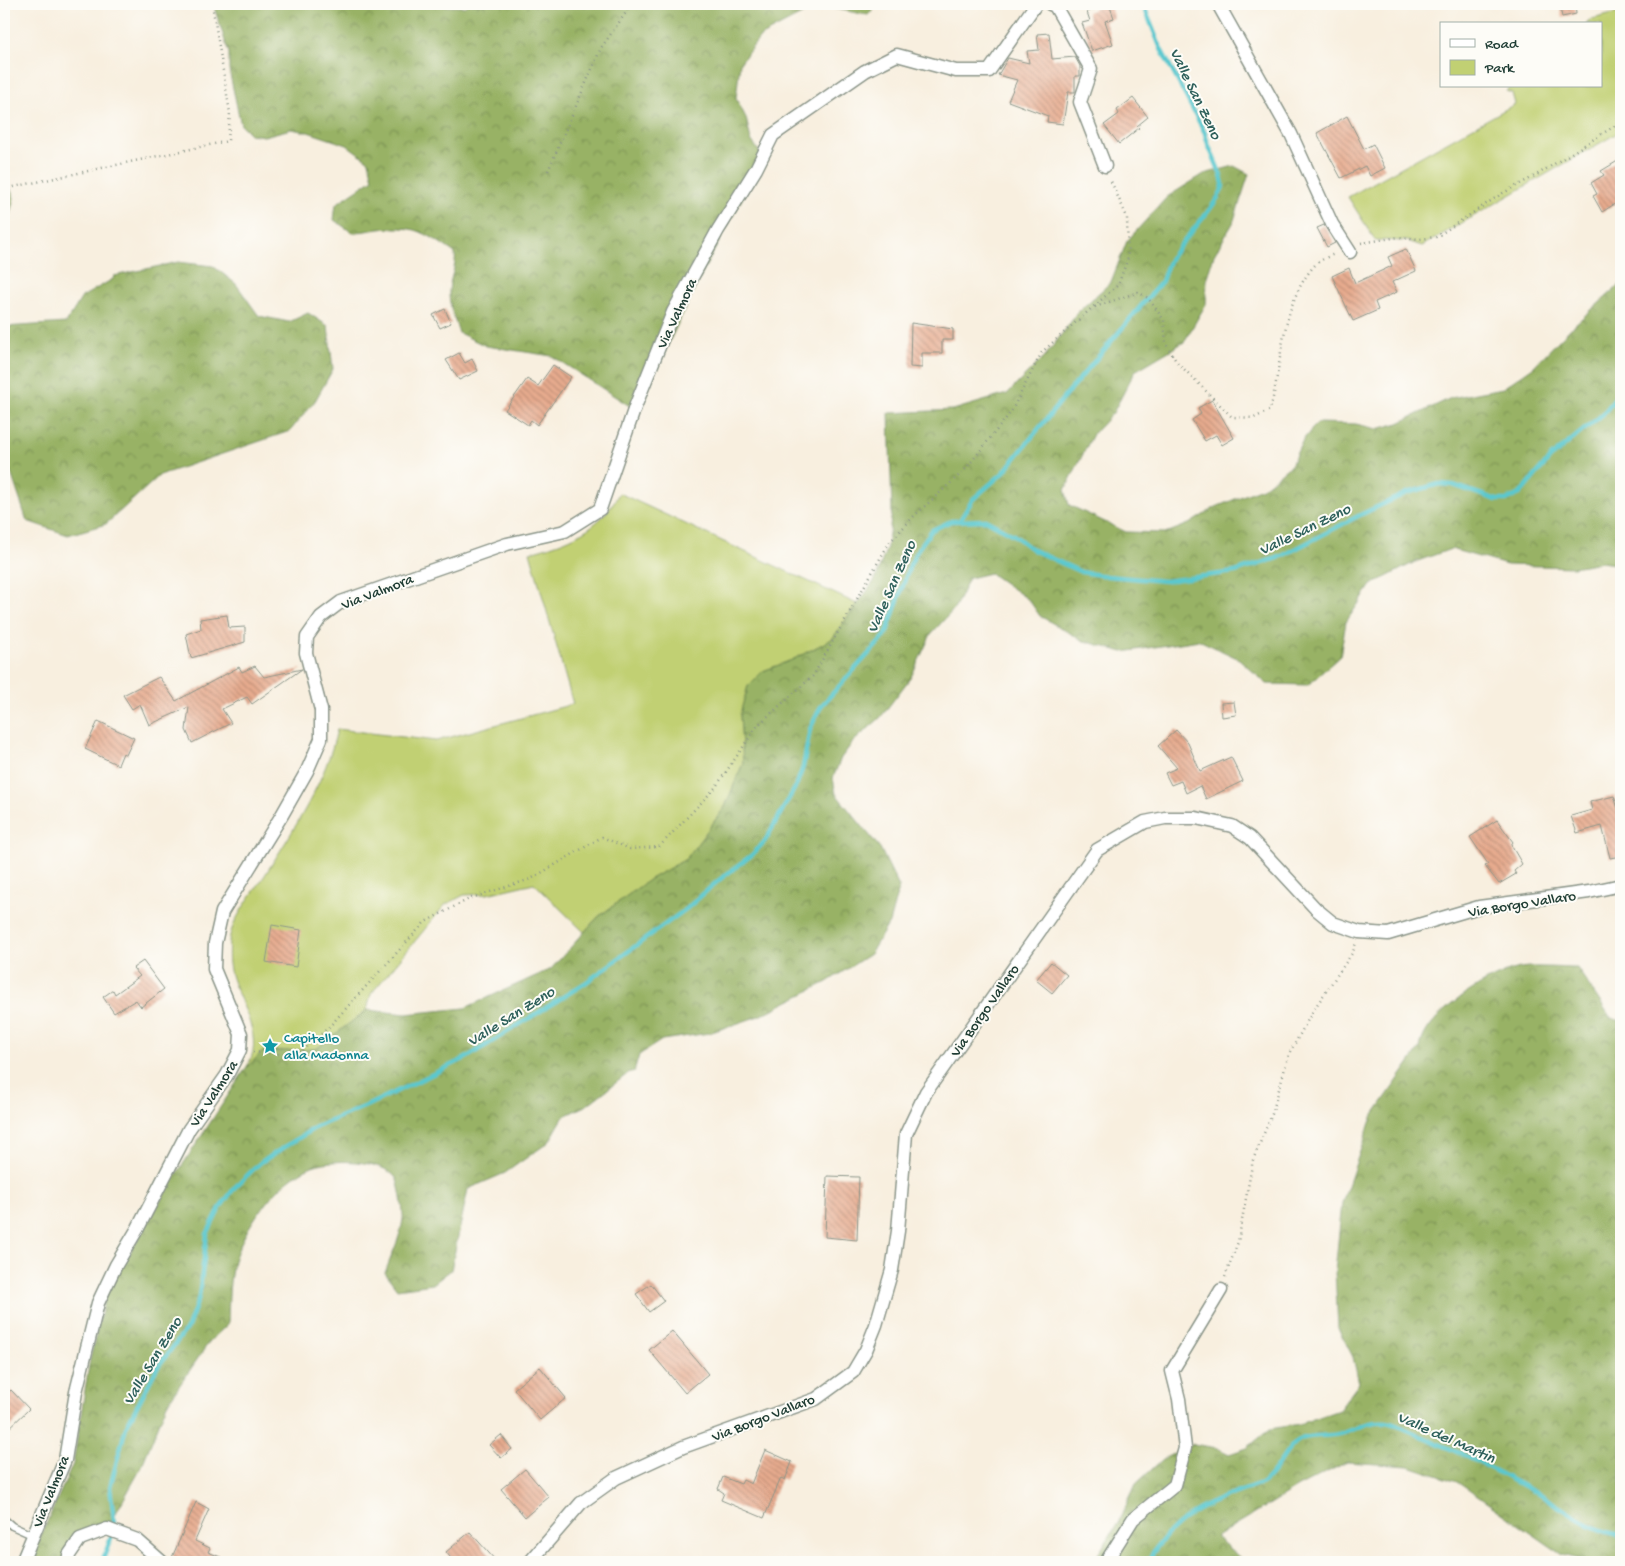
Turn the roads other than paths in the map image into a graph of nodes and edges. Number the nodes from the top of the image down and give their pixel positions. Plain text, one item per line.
1 (1036, 4) edge
2 (1050, 4) edge
3 (1218, 4) edge
4 (1105, 166) road end
5 (1349, 250) road end
6 (1621, 885) edge
7 (1221, 1290) road end
8 (4, 1519) edge
9 (32, 1535) junction
10 (22, 1562) edge
11 (68, 1562) edge
12 (162, 1562) edge
13 (530, 1562) edge
14 (1106, 1562) edge

1 - 9 street, Via Valmora
2 - 4 street
3 - 5 street
6 - 13 street, Via Borgo Vallaro
7 - 14 street
8 - 9 lane, Via Valmora
9 - 10 street, Via Valmora
11 - 12 street

